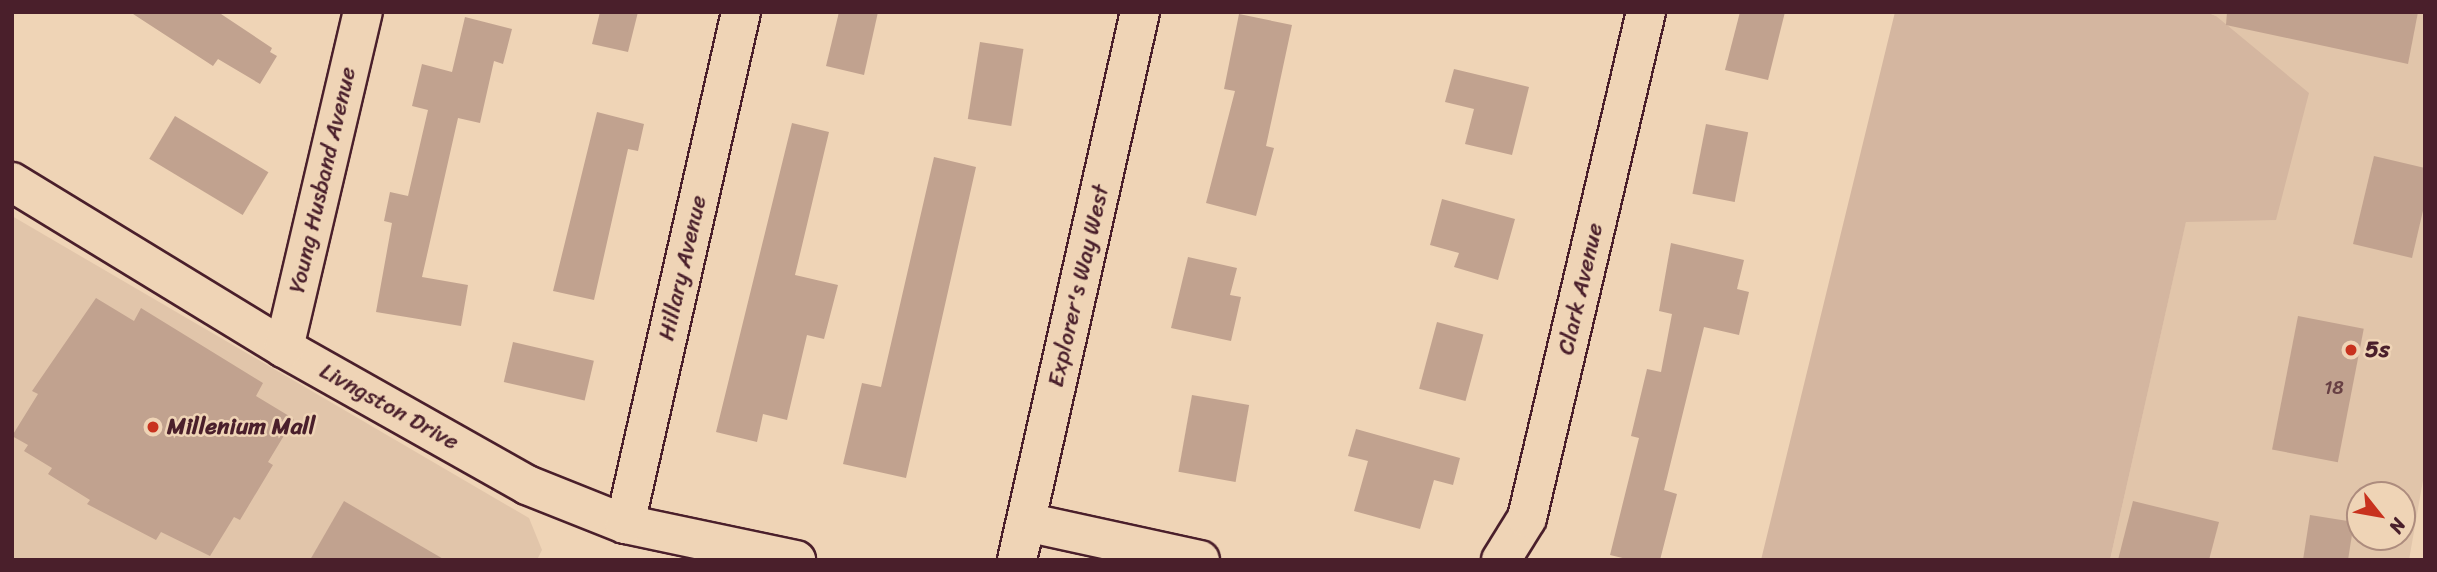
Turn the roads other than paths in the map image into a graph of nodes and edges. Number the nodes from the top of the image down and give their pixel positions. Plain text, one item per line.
1 (363, 12) edge
2 (741, 12) edge
3 (1140, 12) edge
4 (1646, 12) edge
5 (12, 182) edge
6 (284, 348) junction
7 (1026, 522) junction
8 (625, 524) junction
9 (796, 560) edge
10 (1017, 560) edge
11 (1200, 560) edge
12 (1501, 560) edge

1 - 6 street, Young Husband Avenue
2 - 8 street, Hillary Avenue
3 - 7 street, Explorer's Way West
4 - 12 street, Clark Avenue
5 - 6 street, Livngston Drive
6 - 8 street, Livngston Drive
7 - 10 street, Explorer's Way West
7 - 11 street
8 - 9 street, Livngston Drive

